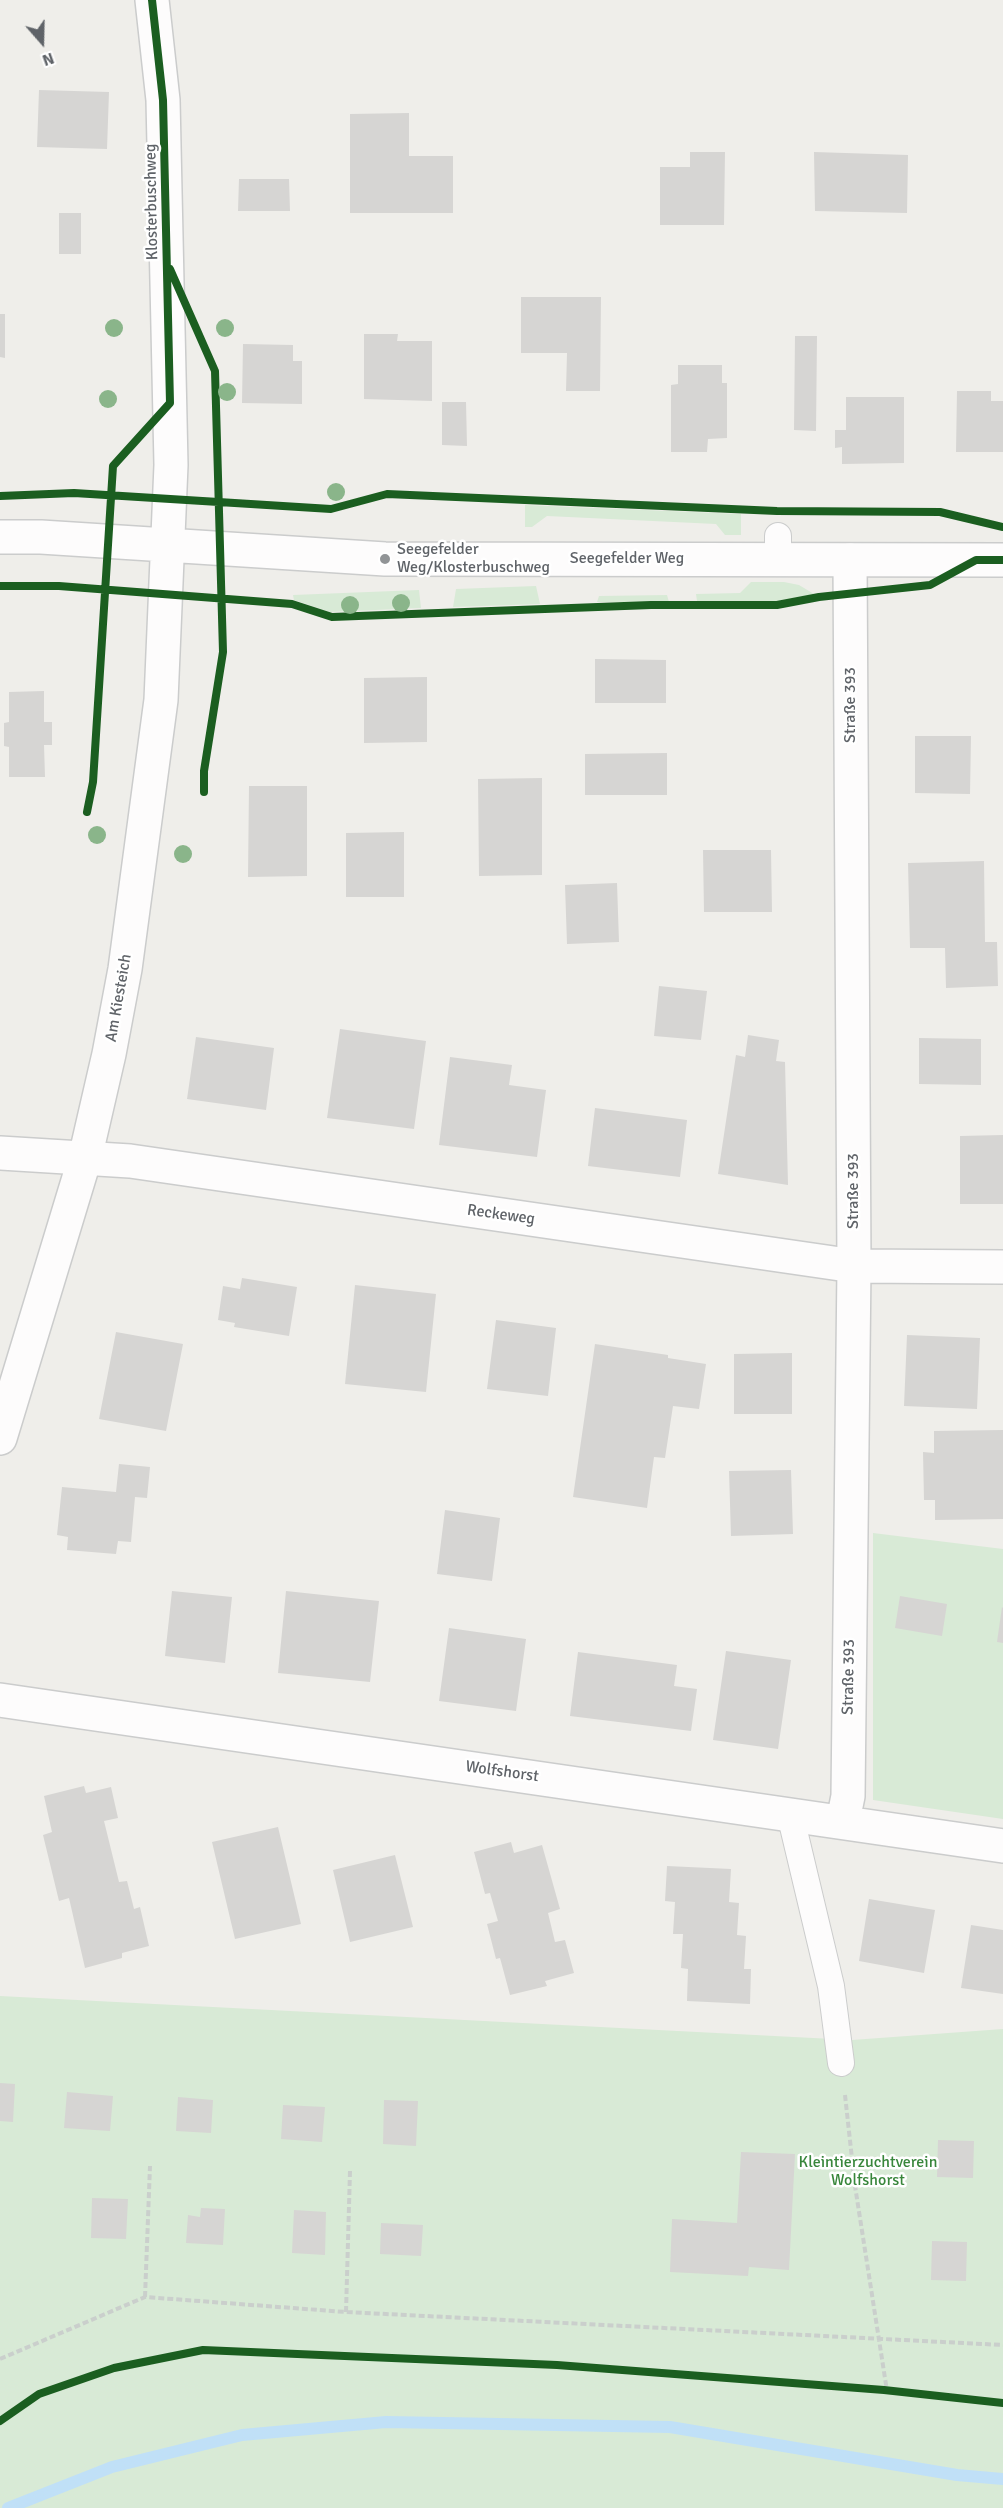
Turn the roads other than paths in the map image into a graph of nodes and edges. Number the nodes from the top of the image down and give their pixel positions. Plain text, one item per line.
1 (152, 0) edge
2 (0, 537) edge
3 (170, 545) junction
4 (850, 560) junction
5 (1003, 560) edge
6 (0, 1153) edge
7 (85, 1158) junction
8 (854, 1266) junction
9 (1003, 1267) edge
10 (0, 1438) edge
11 (0, 1700) edge
12 (790, 1814) junction
13 (843, 1821) junction
14 (1003, 1846) edge
15 (841, 2063) road end

1 - 3 street, Klosterbuschweg
2 - 3 street, Seegefelder Weg
3 - 4 street, Seegefelder Weg
3 - 7 street, Am Kiesteich
4 - 5 street, Seegefelder Weg
4 - 8 street, Straße 393
6 - 7 street, Reckeweg
7 - 8 street, Reckeweg
7 - 10 street, Am Kiesteich
8 - 9 street, Reckeweg
8 - 13 street, Straße 393
11 - 12 street, Wolfshorst
12 - 13 street, Wolfshorst
12 - 15 lane
13 - 14 street, Wolfshorst

